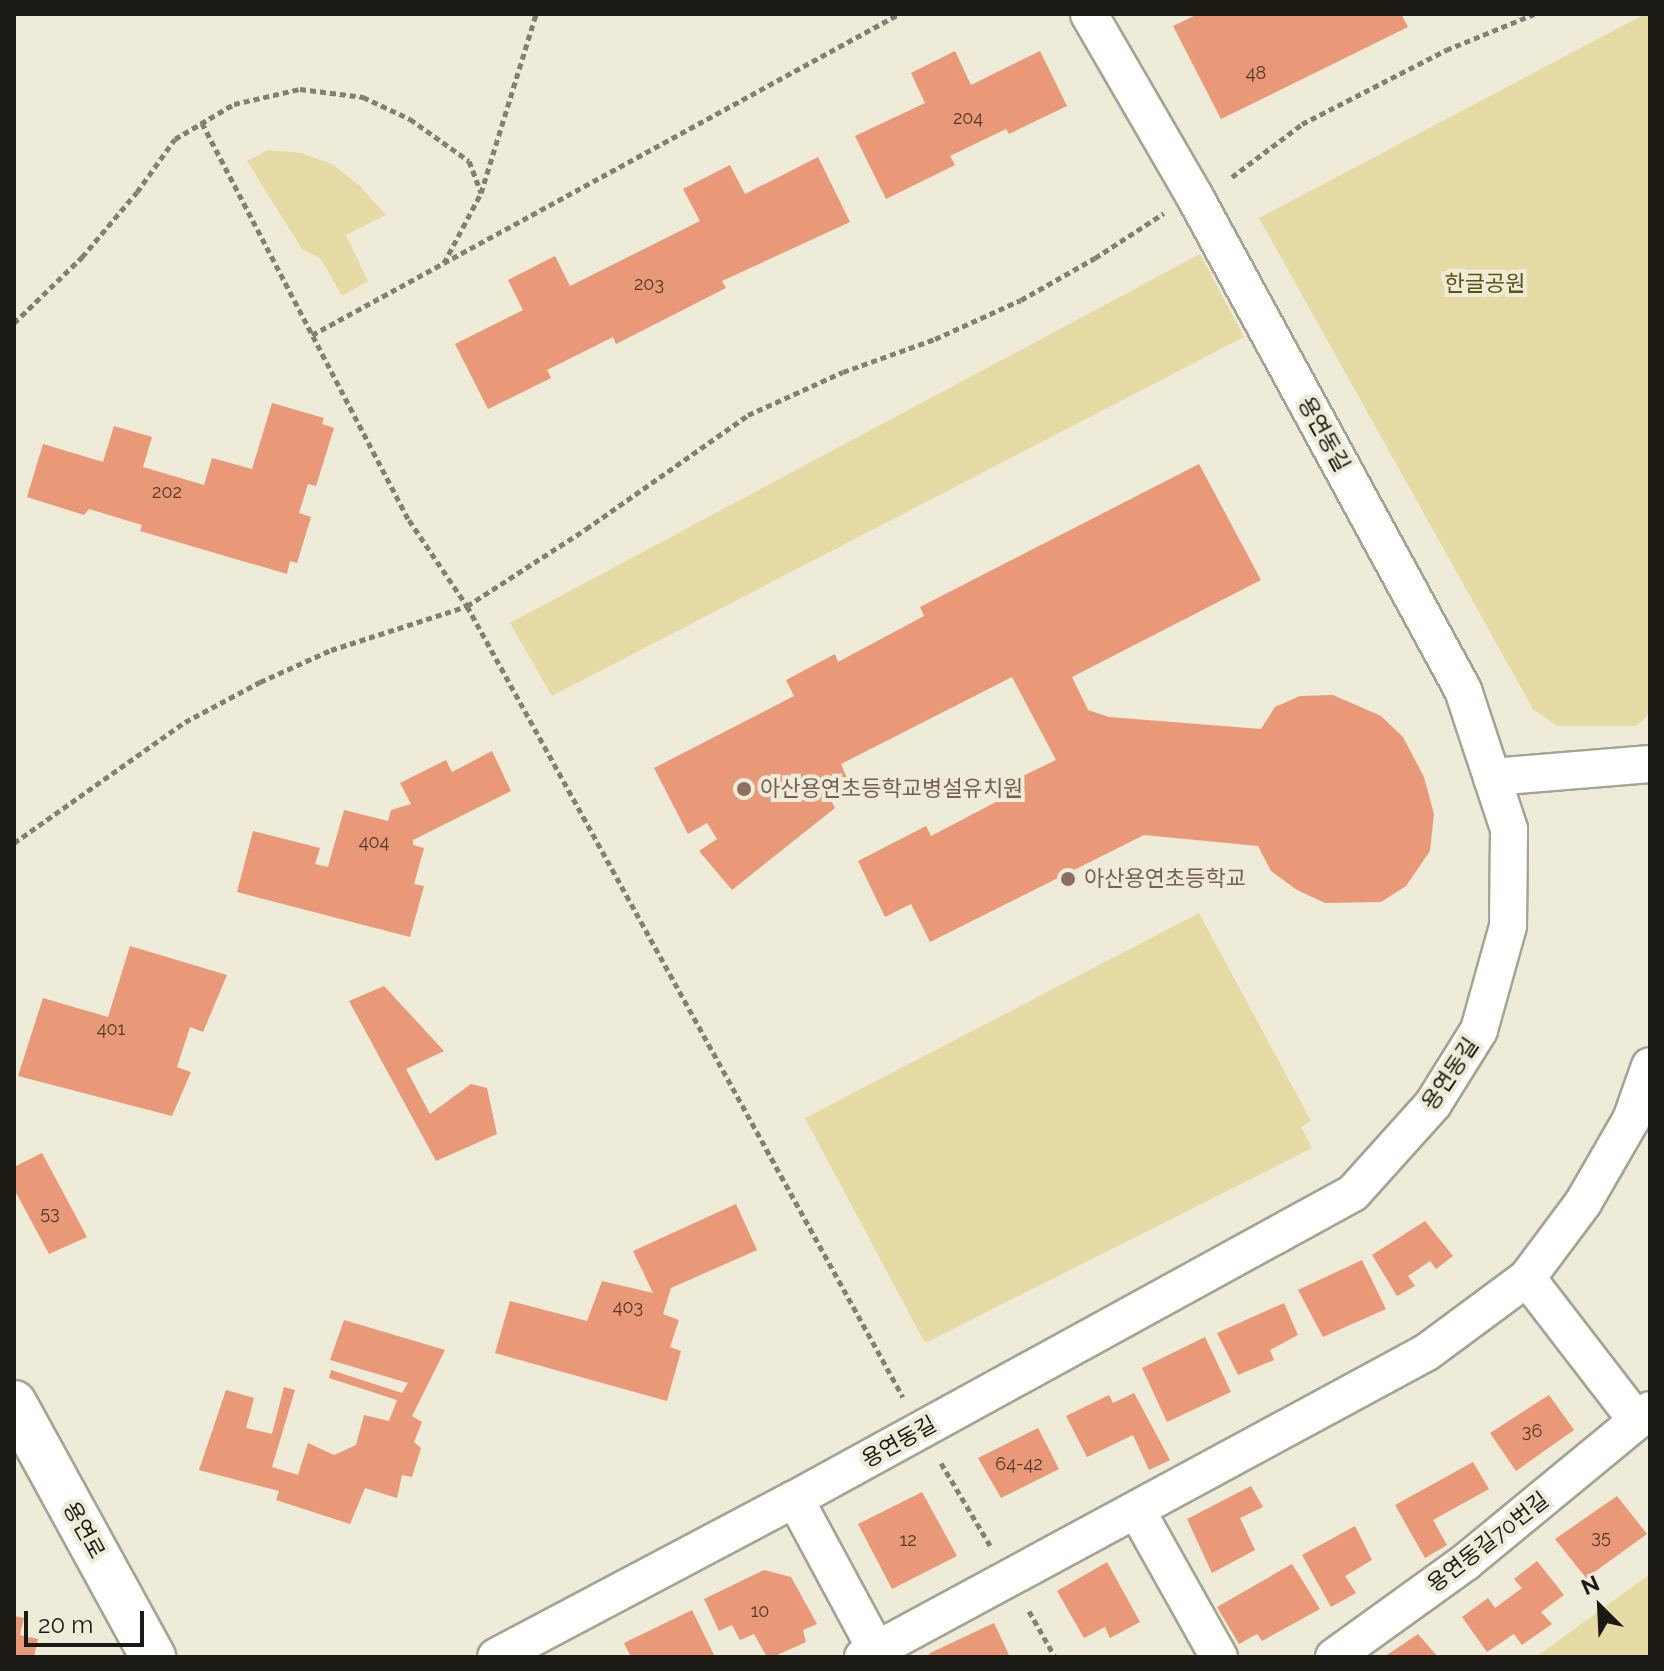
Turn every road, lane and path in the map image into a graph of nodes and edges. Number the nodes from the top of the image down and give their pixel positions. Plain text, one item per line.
1 (536, 14) edge
2 (899, 14) edge
3 (1089, 14) edge
4 (1534, 14) edge
5 (202, 123) junction
6 (1232, 177) dead end
7 (481, 193) junction
8 (1171, 208) dead end
9 (444, 263) junction
10 (14, 323) edge
11 (312, 335) junction
12 (467, 606) junction
13 (1650, 764) edge
14 (1492, 777) junction
15 (14, 843) edge
16 (1650, 1066) edge
17 (1527, 1278) junction
18 (905, 1399) dead end
19 (14, 1403) edge
20 (1644, 1416) edge
21 (941, 1462) dead end
22 (795, 1499) junction
23 (1137, 1511) junction
24 (993, 1550) dead end
25 (1027, 1608) dead end
26 (873, 1655) edge
27 (153, 1657) edge
28 (496, 1657) edge
29 (1055, 1657) edge
30 (1219, 1657) edge
31 (1334, 1657) edge

1 - 7 path
2 - 9 path
3 - 14 street, 용연동길
4 - 6 path
5 - 7 path
5 - 10 path
5 - 11 path
7 - 9 path
8 - 12 path
9 - 11 path
11 - 12 path
12 - 15 path
12 - 18 path
13 - 14 street
14 - 22 street, 용연동길
16 - 17 street
17 - 20 street, 용연동길70번길
17 - 23 street
19 - 27 street, 용연로
20 - 31 street, 용연동길70번길
21 - 24 path
22 - 26 street
22 - 28 street, 용연동길
23 - 26 street
23 - 30 street
25 - 29 path

